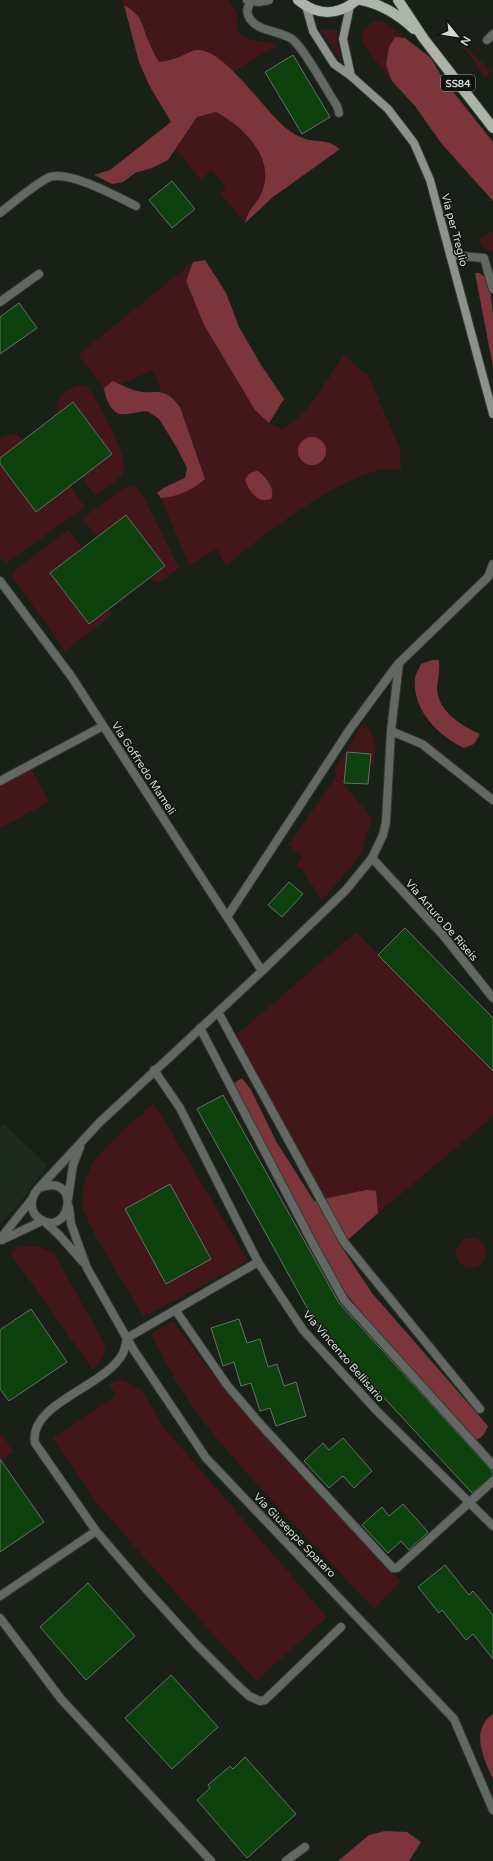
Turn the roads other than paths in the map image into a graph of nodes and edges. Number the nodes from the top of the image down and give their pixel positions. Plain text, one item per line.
1 (270, 0) edge
2 (361, 0) edge
3 (398, 0) edge
4 (249, 1) edge
5 (302, 3) edge
6 (353, 3) edge
7 (424, 39) junction
8 (351, 76) junction
9 (339, 113) dead end
10 (493, 128) edge
11 (136, 206) dead end
12 (0, 213) edge
13 (450, 254) junction
14 (39, 274) dead end
15 (493, 289) edge
16 (0, 302) edge
17 (493, 414) edge
18 (493, 564) edge
19 (0, 581) edge
20 (399, 663) junction
21 (103, 726) junction
22 (391, 731) junction
23 (0, 781) edge
24 (493, 800) edge
25 (372, 858) junction
26 (227, 916) junction
27 (262, 971) junction
28 (493, 998) edge
29 (218, 1012) junction
30 (200, 1028) junction
31 (154, 1070) junction
32 (82, 1142) junction
33 (42, 1187) junction
34 (32, 1199) junction
35 (68, 1202) junction
36 (44, 1221) junction
37 (0, 1240) edge
38 (258, 1262) junction
39 (87, 1268) junction
40 (176, 1311) junction
41 (127, 1338) junction
42 (480, 1409) dead end
43 (493, 1465) edge
44 (493, 1481) edge
45 (470, 1503) junction
46 (493, 1526) edge
47 (96, 1531) junction
48 (0, 1596) edge
49 (0, 1618) edge
50 (341, 1627) dead end
51 (493, 1810) edge
52 (305, 1847) dead end
53 (211, 1861) edge
54 (286, 1861) edge

1 - 4 street
2 - 7 main road, SS84
3 - 7 main road, SS84
4 - 9 street
5 - 6 main road
5 - 8 main road, Via per Treglio
6 - 8 main road
7 - 10 main road, SS84
8 - 13 main road, Via per Treglio
11 - 12 street
13 - 15 street
13 - 17 main road, Via per Treglio
14 - 16 street
18 - 20 street
19 - 21 street, Via Goffredo Mameli
20 - 22 street
20 - 26 street
21 - 23 street
21 - 26 street, Via Goffredo Mameli
22 - 24 street
22 - 25 street
25 - 27 street
25 - 28 street, Via Arturo De Riseis
26 - 27 street, Via Goffredo Mameli
27 - 29 street
29 - 30 street
29 - 42 street
30 - 31 street
30 - 43 street
31 - 32 street
31 - 38 street, Via Vincenzo Bellisario
32 - 33 street
32 - 35 street
33 - 34 street
33 - 35 street
34 - 36 street
34 - 37 street
35 - 36 street
35 - 39 street, Via Giuseppe Spataro
36 - 37 street
36 - 39 street, Via Giuseppe Spataro
38 - 40 street
38 - 45 street, Via Vincenzo Bellisario
39 - 41 street, Via Giuseppe Spataro
40 - 41 street
40 - 45 street
41 - 47 street
41 - 51 street, Via Giuseppe Spataro
44 - 45 street
45 - 46 street, Via Vincenzo Bellisario
47 - 48 street
47 - 50 street
49 - 53 street
52 - 54 street

